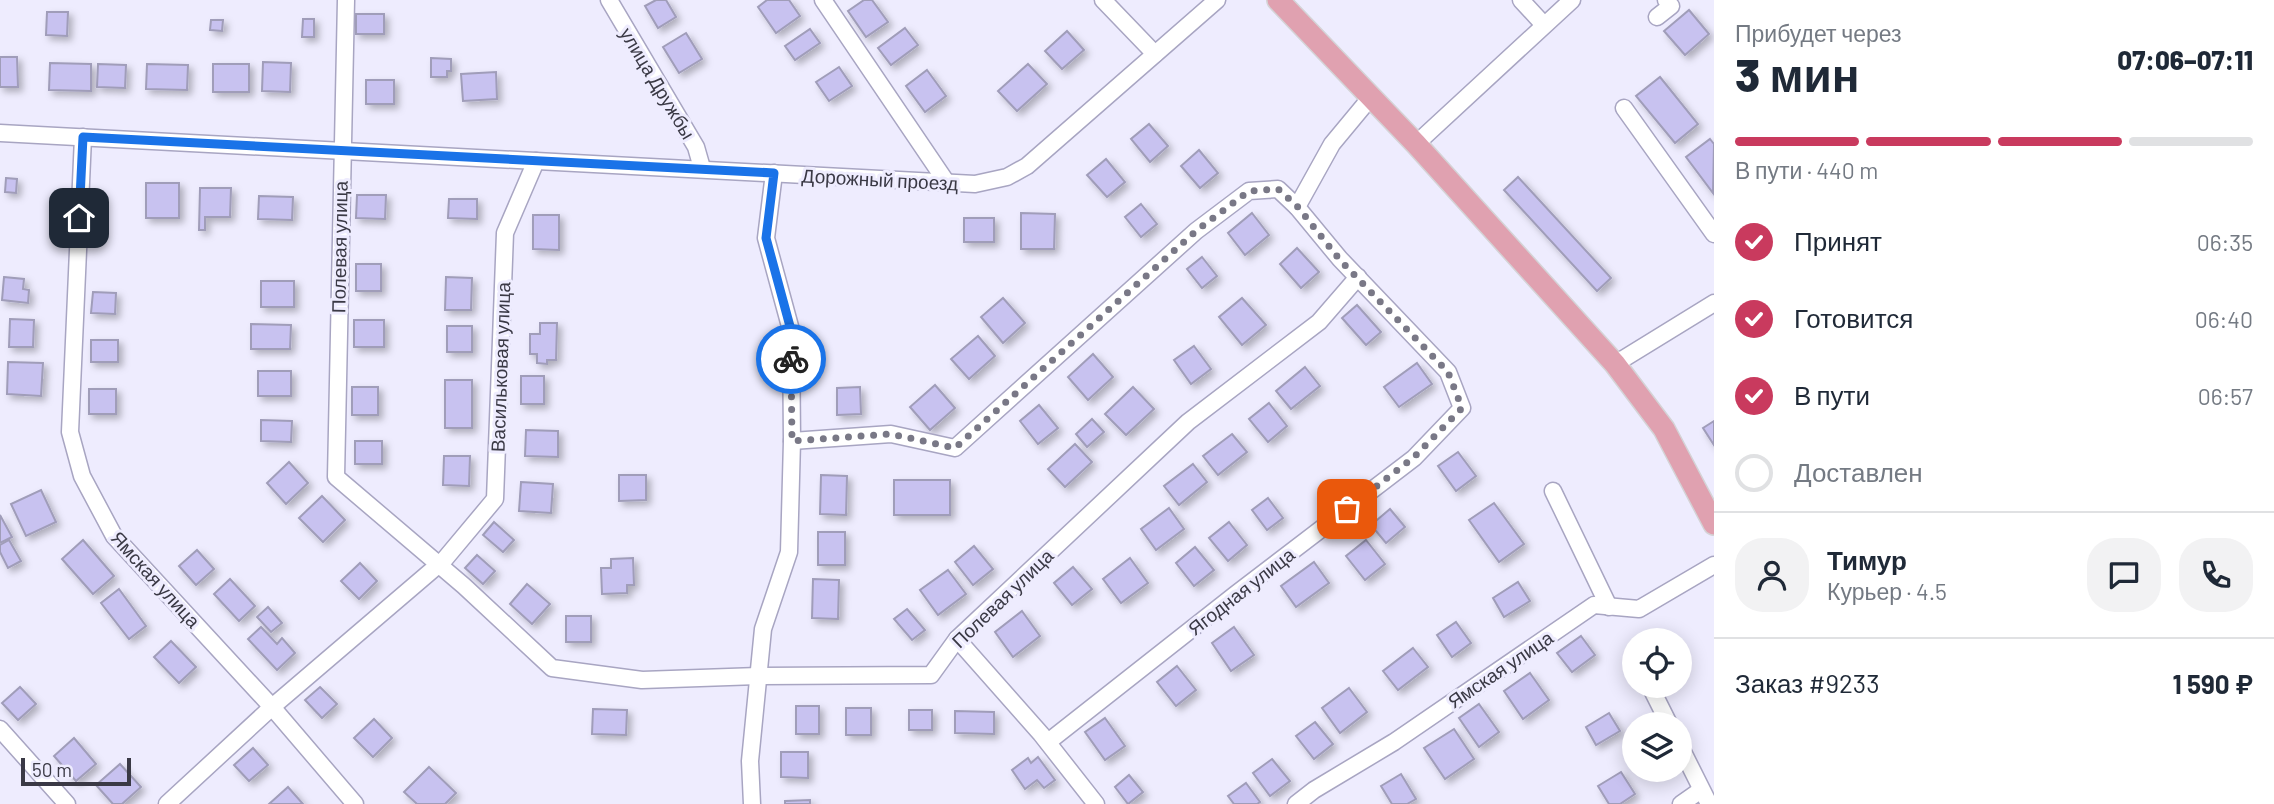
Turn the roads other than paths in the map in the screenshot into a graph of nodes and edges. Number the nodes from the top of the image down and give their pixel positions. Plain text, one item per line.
1 (346, 0) edge
2 (609, 0) edge
3 (823, 0) edge
4 (1103, 0) edge
5 (1217, 0) edge
6 (1278, 0) edge
7 (1521, 0) edge
8 (1572, 0) edge
9 (1666, 0) edge
10 (1657, 17) dead end
11 (1544, 26) junction
12 (1155, 54) junction
13 (1371, 97) junction
14 (1624, 108) dead end
15 (0, 133) edge
16 (83, 137) junction
17 (1416, 144) junction
18 (342, 152) junction
19 (536, 161) junction
20 (702, 169) junction
21 (774, 173) junction
22 (947, 183) junction
23 (1297, 206) junction
24 (1714, 234) edge
25 (1358, 277) junction
26 (1714, 303) edge
27 (1615, 364) junction
28 (792, 441) junction
29 (1553, 491) dead end
30 (1714, 524) edge
31 (441, 563) junction
32 (1714, 565) edge
33 (1609, 607) junction
34 (957, 639) junction
35 (758, 676) junction
36 (272, 707) junction
37 (0, 729) edge
38 (1048, 742) junction
39 (1692, 770) edge
40 (1705, 797) edge
41 (67, 804) edge
42 (167, 804) edge
43 (355, 804) edge
44 (752, 804) edge
45 (1096, 804) edge
46 (1296, 804) edge
47 (1681, 804) edge

1 - 18 street, Полевая улица
2 - 20 street, улица Дружбы
3 - 22 street
4 - 12 street
5 - 12 street, Дорожный проезд
6 - 13 main road
7 - 11 street
8 - 11 street
9 - 10 street
11 - 17 street
12 - 22 street, Дорожный проезд
13 - 17 main road
13 - 23 street
14 - 24 street
15 - 16 street, Дорожный проезд
16 - 18 street, Дорожный проезд
16 - 36 street, Ямская улица
17 - 27 main road
18 - 19 street, Дорожный проезд
18 - 31 street, Полевая улица
19 - 20 street, Дорожный проезд
19 - 31 street, Васильковая улица
20 - 21 street, Дорожный проезд
21 - 22 street, Дорожный проезд
21 - 28 street
23 - 25 street
23 - 28 street
25 - 34 street, Полевая улица
25 - 38 street, Ягодная улица
26 - 27 street
27 - 30 main road
28 - 35 street
29 - 33 street
31 - 35 street, Полевая улица
31 - 36 street, Васильковая улица
32 - 33 street, Ямская улица
33 - 46 street, Ямская улица
34 - 35 street, Полевая улица
34 - 38 street
35 - 44 street
36 - 42 street, Васильковая улица
36 - 43 street, Ямская улица
37 - 41 street
38 - 45 street
39 - 40 street
40 - 47 street

